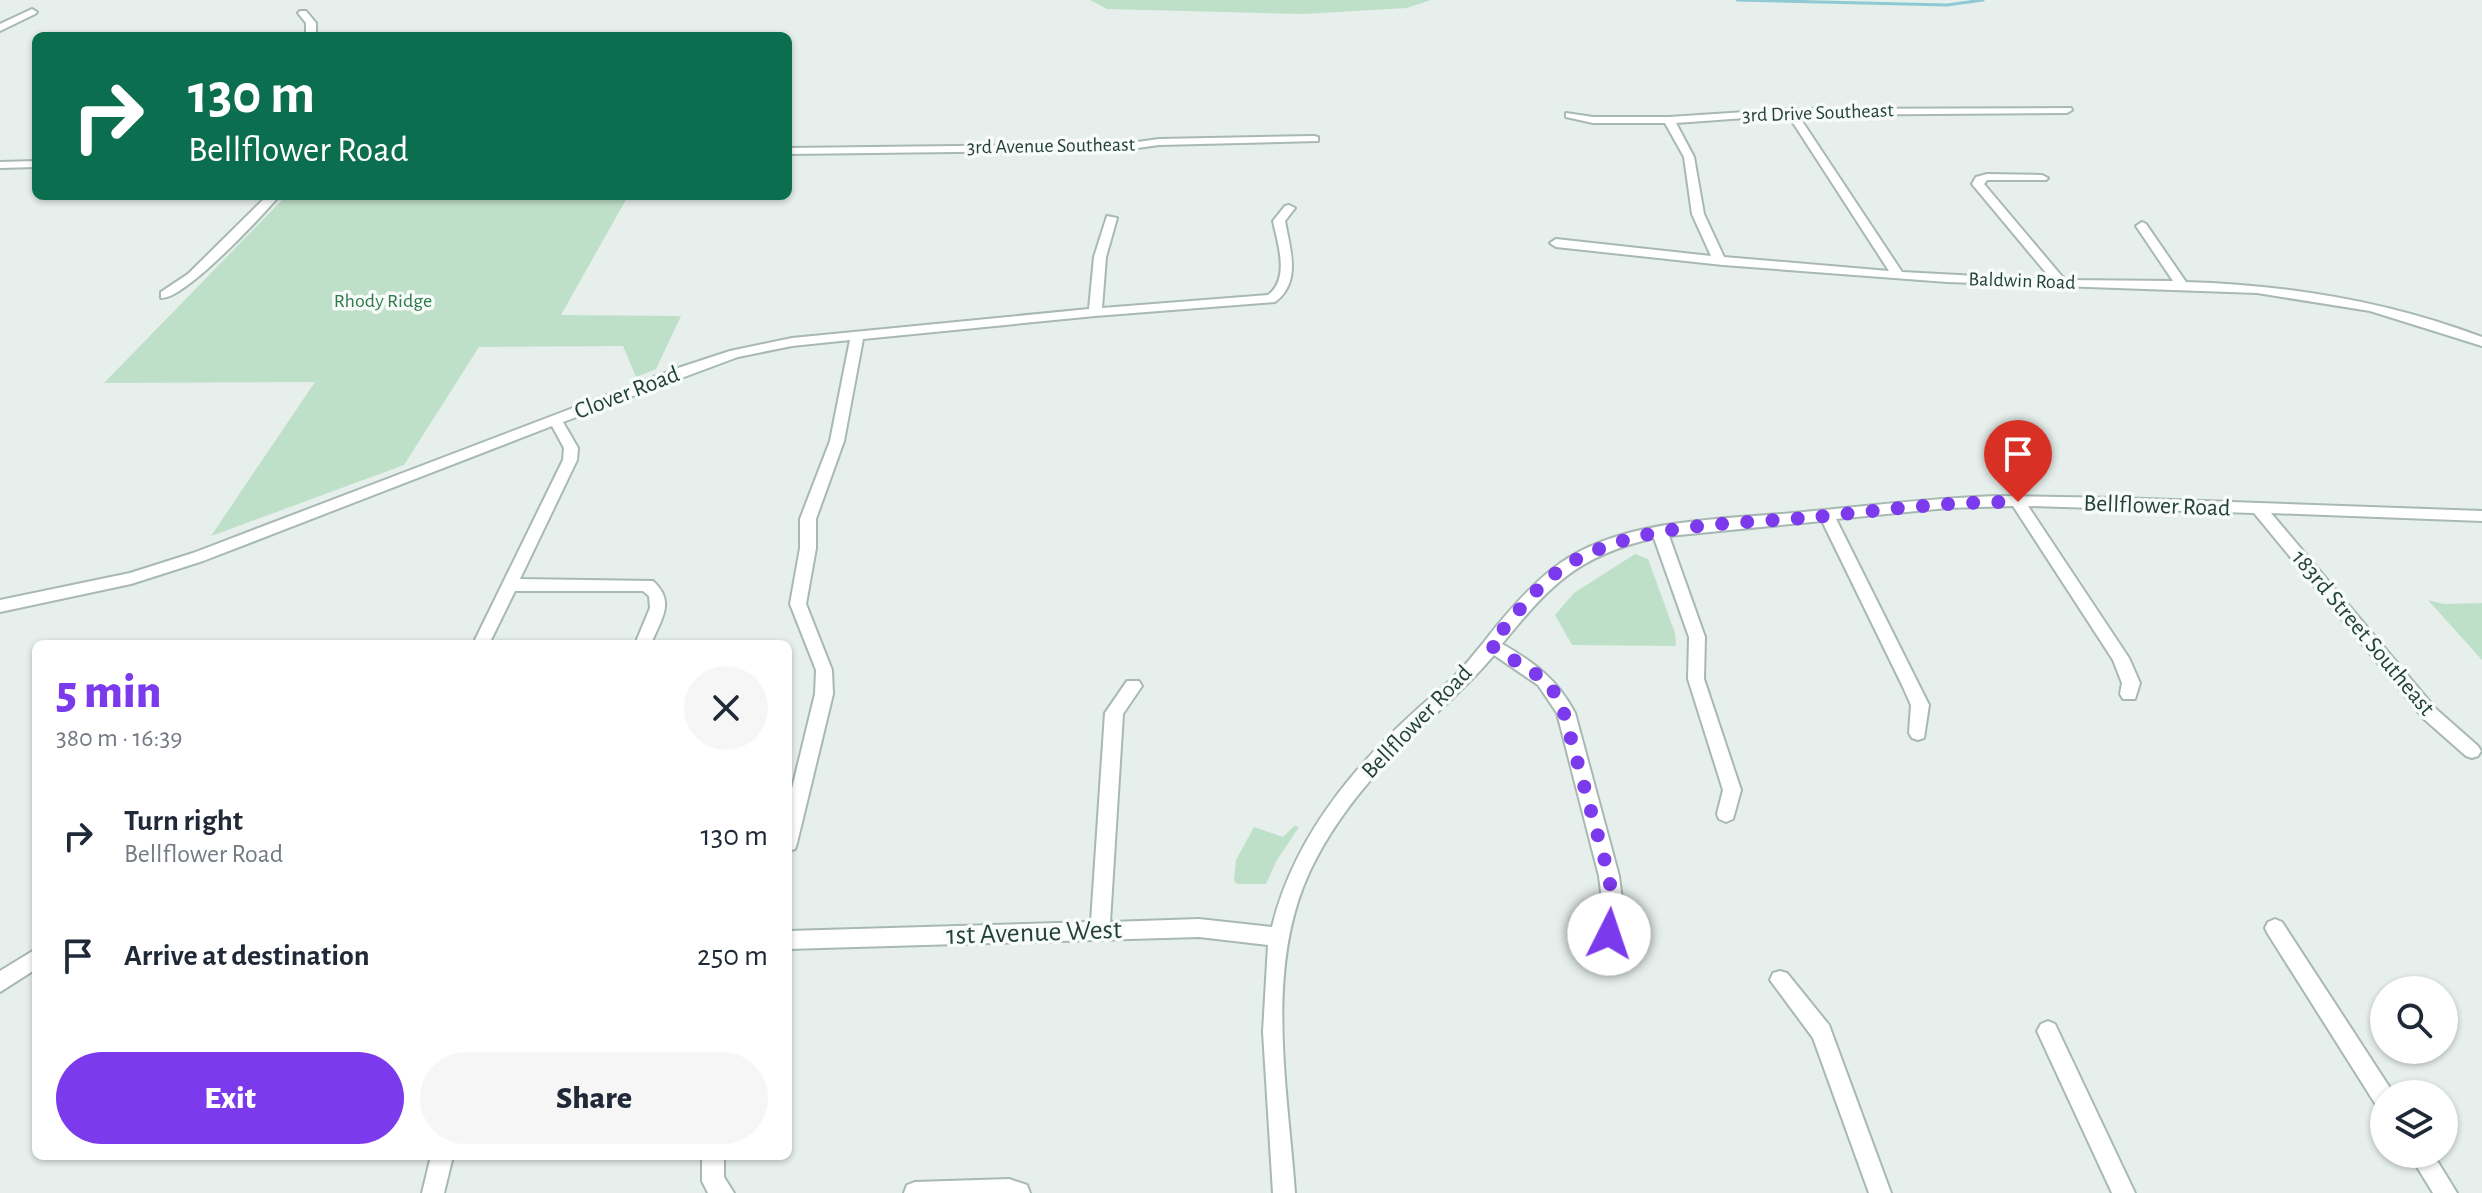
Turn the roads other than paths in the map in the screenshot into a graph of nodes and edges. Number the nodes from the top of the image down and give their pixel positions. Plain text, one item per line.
1 (32, 12) dead end
2 (303, 13) dead end
3 (0, 28) edge
4 (311, 32) edge
5 (2067, 110) dead end
6 (1791, 112) junction
7 (1570, 115) dead end
8 (1669, 120) junction
9 (1314, 139) dead end
10 (792, 151) edge
11 (32, 164) edge
12 (0, 165) edge
13 (2042, 178) dead end
14 (269, 200) edge
15 (1289, 208) dead end
16 (1111, 218) dead end
17 (2142, 226) dead end
18 (1556, 243) dead end
19 (1719, 260) junction
20 (1898, 275) junction
21 (2061, 283) junction
22 (2182, 285) junction
23 (165, 295) dead end
24 (1095, 312) junction
25 (857, 336) junction
26 (2482, 342) edge
27 (555, 420) junction
28 (2018, 502) junction
29 (2259, 509) junction
30 (1827, 516) junction
31 (2482, 516) edge
32 (1660, 533) junction
33 (511, 585) junction
34 (0, 606) edge
35 (483, 640) edge
36 (645, 640) edge
37 (1490, 645) junction
38 (1133, 686) dead end
39 (2129, 694) dead end
40 (1918, 733) dead end
41 (2472, 751) dead end
42 (1726, 814) dead end
43 (792, 826) edge
44 (2275, 928) dead end
45 (1100, 931) junction
46 (1279, 937) junction
47 (792, 940) edge
48 (1595, 958) dead end
49 (32, 961) edge
50 (1780, 980) dead end
51 (0, 983) edge
52 (2048, 1031) dead end
53 (2372, 1080) edge
54 (441, 1160) edge
55 (712, 1161) edge
56 (2429, 1168) edge
57 (433, 1193) edge
58 (723, 1193) edge
59 (915, 1193) edge
60 (1019, 1193) edge
61 (1284, 1193) edge
62 (1880, 1193) edge
63 (2124, 1193) edge
64 (2446, 1193) edge

1 - 3 street
2 - 4 street
5 - 6 street, 3rd Drive Southeast
6 - 8 street, 3rd Drive Southeast
6 - 20 street
7 - 8 street, 3rd Drive Southeast
8 - 19 street
9 - 10 street, 3rd Avenue Southeast
11 - 12 street
13 - 21 street
14 - 23 street
15 - 24 street, Clover Road
16 - 24 street
17 - 22 street
18 - 19 street, Baldwin Road
19 - 20 street, Baldwin Road
20 - 21 street, Baldwin Road
21 - 22 street, Baldwin Road
22 - 26 street, Baldwin Road
24 - 25 street, Clover Road
25 - 27 street, Clover Road
25 - 43 street
27 - 33 street
27 - 34 street, Clover Road
28 - 29 street, Bellflower Road
28 - 30 street, Bellflower Road
28 - 39 street
29 - 31 street, Bellflower Road
29 - 41 street, 183rd Street Southeast
30 - 32 street, Bellflower Road
30 - 40 street
32 - 37 street, Bellflower Road
32 - 42 street
33 - 35 street
33 - 36 street
37 - 46 street, Bellflower Road
37 - 48 street
38 - 45 street
44 - 53 street
45 - 46 street, 1st Avenue West
45 - 47 street, 1st Avenue West
46 - 61 street, Bellflower Road
49 - 51 street
50 - 62 street
52 - 63 street
54 - 57 street
55 - 58 street
56 - 64 street
59 - 60 street

